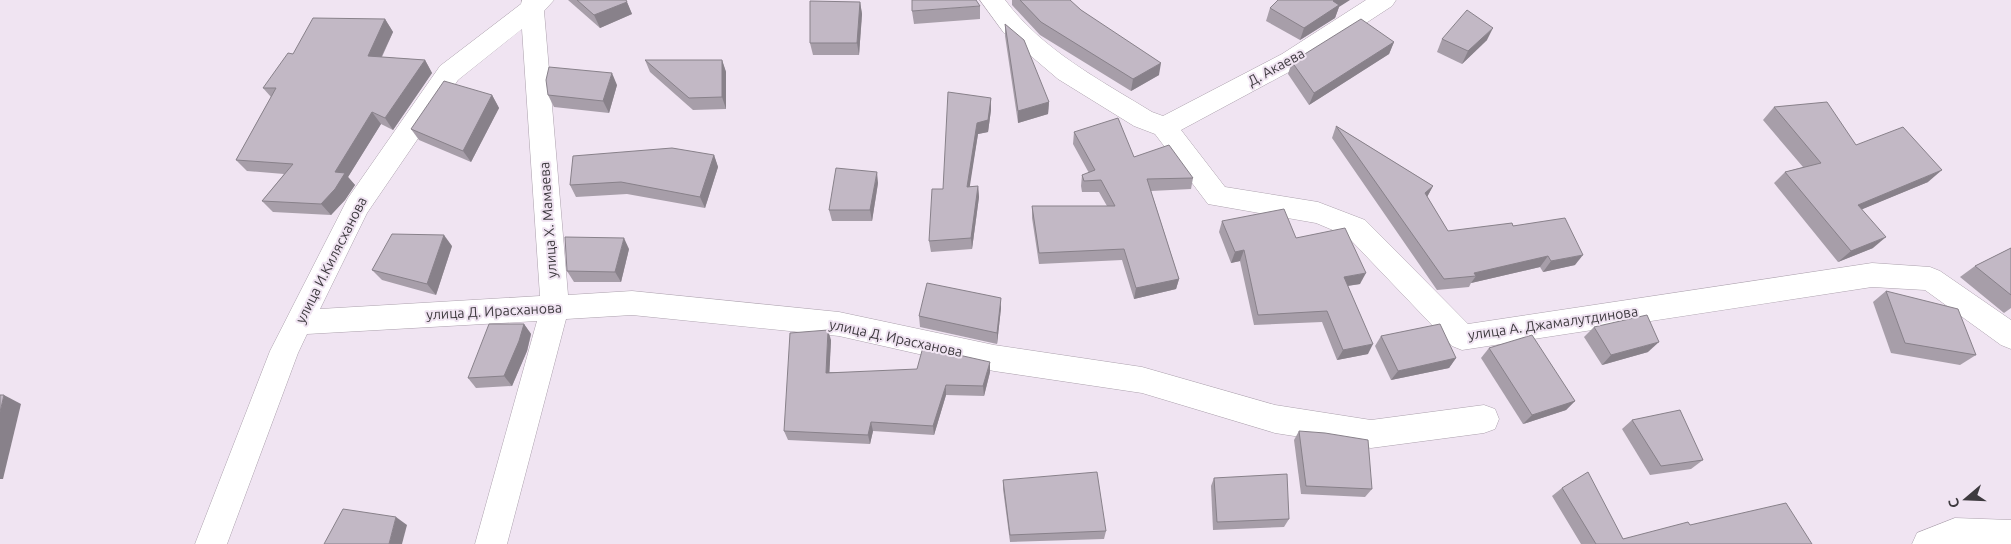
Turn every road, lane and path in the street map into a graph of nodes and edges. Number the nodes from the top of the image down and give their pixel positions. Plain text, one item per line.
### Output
1 (992, 0) edge
2 (1384, 0) edge
3 (536, 3) edge
4 (1164, 127) junction
5 (555, 308) junction
6 (299, 322) junction
7 (2011, 336) edge
8 (1484, 419) dead end
9 (2011, 536) edge
10 (211, 544) edge
11 (491, 544) edge
12 (1928, 544) edge

1 - 4 street
2 - 4 street, Д. Акаева
3 - 5 street, улица Х. Мамаева
3 - 6 street, улица И.Килясханова
4 - 7 street, улица А. Джамалутдинова
5 - 6 street, улица Д. Ирасханова
5 - 8 street, улица Д. Ирасханова
5 - 11 street, улица Х. Мамаева
6 - 10 street, улица И.Килясханова
9 - 12 street

